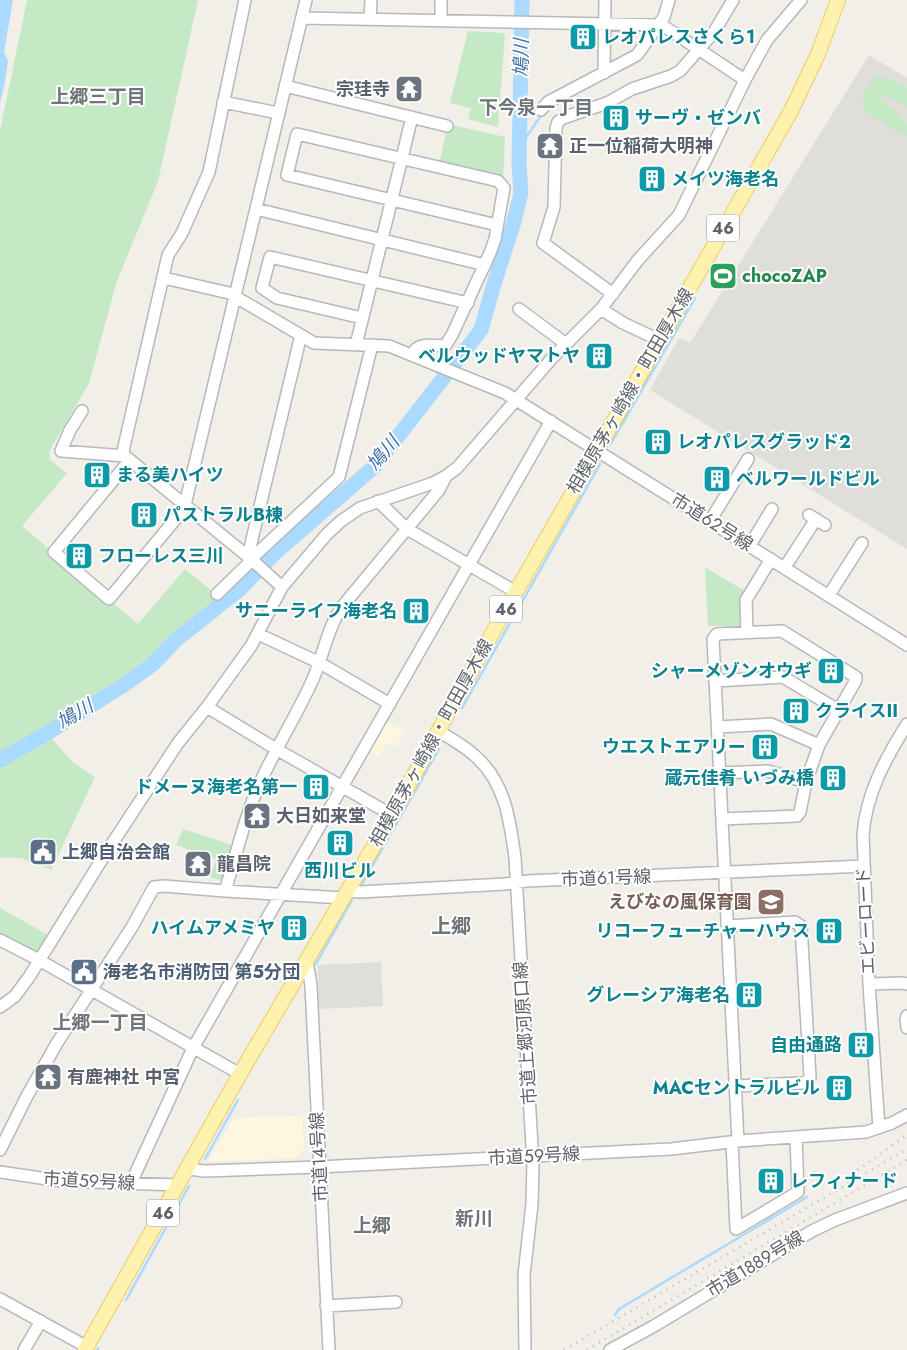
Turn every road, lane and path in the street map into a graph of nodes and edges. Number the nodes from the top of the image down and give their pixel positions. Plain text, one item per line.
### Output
1 (245, 0) edge
2 (306, 0) edge
3 (371, 0) edge
4 (441, 0) edge
5 (605, 0) edge
6 (669, 0) edge
7 (733, 0) edge
8 (801, 0) edge
9 (838, 0) edge
10 (302, 18) junction
11 (370, 19) junction
12 (441, 20) junction
13 (605, 23) junction
14 (662, 26) junction
15 (698, 50) junction
16 (604, 73) junction
17 (745, 80) junction
18 (285, 86) junction
19 (223, 102) junction
20 (541, 110) dead end
21 (278, 114) junction
22 (412, 117) junction
23 (447, 126) dead end
24 (402, 158) junction
25 (392, 200) junction
26 (256, 209) junction
27 (497, 225) junction
28 (382, 240) junction
29 (485, 265) junction
30 (164, 278) junction
31 (372, 281) junction
32 (613, 294) junction
33 (234, 297) junction
34 (468, 303) junction
35 (519, 309) dead end
36 (600, 309) junction
37 (362, 318) junction
38 (301, 335) junction
39 (659, 340) junction
40 (566, 344) junction
41 (356, 345) junction
42 (372, 345) junction
43 (412, 355) junction
44 (516, 400) junction
45 (82, 412) dead end
46 (550, 421) junction
47 (597, 450) junction
48 (127, 458) junction
49 (748, 459) dead end
50 (446, 476) junction
51 (378, 501) junction
52 (185, 505) junction
53 (772, 509) dead end
54 (817, 520) dead end
55 (710, 521) junction
56 (407, 529) junction
57 (862, 543) dead end
58 (750, 545) junction
59 (251, 559) junction
60 (771, 559) junction
61 (470, 565) junction
62 (786, 568) junction
63 (282, 587) junction
64 (516, 592) junction
65 (217, 594) dead end
66 (829, 595) junction
67 (747, 632) junction
68 (258, 634) junction
69 (907, 644) edge
70 (320, 663) junction
71 (715, 680) junction
72 (390, 704) junction
73 (207, 707) junction
74 (838, 710) junction
75 (907, 724) edge
76 (718, 727) junction
77 (438, 731) junction
78 (819, 745) junction
79 (276, 749) junction
80 (720, 773) junction
81 (806, 782) junction
82 (343, 786) junction
83 (392, 815) junction
84 (722, 819) junction
85 (864, 866) junction
86 (724, 873) junction
87 (516, 882) junction
88 (225, 891) junction
89 (282, 893) junction
90 (346, 894) junction
91 (727, 926) junction
92 (0, 940) edge
93 (39, 960) junction
94 (306, 964) junction
95 (893, 983) junction
96 (869, 984) junction
97 (907, 984) edge
98 (91, 990) junction
99 (907, 993) edge
100 (0, 1007) edge
101 (907, 1016) edge
102 (907, 1028) edge
103 (193, 1048) junction
104 (240, 1074) junction
105 (735, 1086) junction
106 (907, 1115) edge
107 (879, 1128) junction
108 (796, 1137) junction
109 (735, 1142) junction
110 (0, 1150) edge
111 (533, 1156) junction
112 (319, 1167) junction
113 (188, 1169) junction
114 (0, 1172) edge
115 (131, 1183) junction
116 (178, 1186) junction
117 (906, 1198) edge
118 (0, 1299) edge
119 (396, 1302) dead end
120 (326, 1306) junction
121 (42, 1321) junction
122 (86, 1348) edge
123 (525, 1349) edge
124 (24, 1350) edge
125 (328, 1350) edge
126 (610, 1350) edge

1 - 19 street
2 - 10 street
3 - 11 street
4 - 12 street
5 - 13 street
6 - 14 street
7 - 15 street
8 - 17 street
9 - 39 main road, 相模原茅ヶ崎線・町田厚木線 / 46
10 - 11 street
10 - 18 street
11 - 12 street
12 - 13 street
13 - 14 street
13 - 16 street
14 - 15 street
14 - 16 street
15 - 17 street
15 - 32 street
16 - 20 street
17 - 32 street
18 - 21 street
18 - 22 street
19 - 21 street
19 - 30 street
21 - 26 street
22 - 23 street
22 - 24 street
24 - 25 street
24 - 25 street
24 - 27 street
25 - 27 street
25 - 28 street
26 - 28 street
26 - 33 street
27 - 29 street
28 - 29 street
28 - 31 street
29 - 34 street
30 - 33 street, 市道62号線
30 - 48 street
31 - 34 street
31 - 37 street
31 - 37 street
32 - 36 street
33 - 38 street, 市道62号線
33 - 52 street
34 - 43 street
35 - 40 street
36 - 39 street
36 - 40 street
37 - 41 street
38 - 41 street, 市道62号線
38 - 59 street
39 - 47 main road, 相模原茅ヶ崎線・町田厚木線 / 46
40 - 44 street
41 - 42 street, 市道62号線
42 - 43 street, 市道62号線
42 - 59 street
43 - 44 street, 市道62号線
44 - 46 street, 市道62号線
44 - 50 street
45 - 48 street
46 - 47 street, 市道62号線
46 - 61 street
47 - 55 street, 市道62号線
47 - 64 main road, 相模原茅ヶ崎線・町田厚木線 / 46
48 - 52 street
48 - 52 street
49 - 55 street
50 - 51 street
50 - 56 street
51 - 56 street
51 - 63 street
52 - 59 street
53 - 58 street
54 - 62 street
55 - 58 street, 市道62号線
56 - 61 street
56 - 70 street
57 - 66 street
58 - 60 street, 市道62号線
59 - 63 street
59 - 65 street
60 - 62 street, 市道62号線
60 - 67 street
61 - 64 street
61 - 72 street
62 - 66 street, 市道62号線
63 - 68 street
64 - 77 main road, 相模原茅ヶ崎線・町田厚木線 / 46
66 - 69 street, 市道62号線
67 - 71 street
67 - 74 street
68 - 70 street
68 - 73 street
70 - 72 street
70 - 79 street
71 - 74 street
71 - 76 street
72 - 82 street
73 - 79 street
73 - 93 street
74 - 78 street
75 - 85 street, エビーロード
76 - 78 street
76 - 80 street
77 - 83 main road, 相模原茅ヶ崎線・町田厚木線 / 46
77 - 87 street, 市道上郷河原口線
78 - 81 street
79 - 82 street
79 - 88 street
80 - 81 street
80 - 84 street
81 - 84 street
82 - 83 street
82 - 89 street
83 - 90 main road, 相模原茅ヶ崎線・町田厚木線 / 46
84 - 86 street
85 - 86 street, 市道61号線
85 - 96 street, エビーロード
86 - 87 street, 市道61号線
86 - 91 street
87 - 90 street, 市道61号線
87 - 111 street, 市道上郷河原口線
88 - 89 street, 市道61号線
88 - 98 street, 市道61号線
89 - 90 street, 市道61号線
89 - 103 street
90 - 94 main road, 相模原茅ヶ崎線・町田厚木線 / 46
91 - 105 street
91 - 105 street
92 - 93 street
93 - 98 street
93 - 100 street
94 - 104 main road, 相模原茅ヶ崎線・町田厚木線 / 46
94 - 112 street, 市道14号線
95 - 96 street
95 - 97 street
95 - 99 street
96 - 107 street, エビーロード
98 - 103 street
98 - 110 street
101 - 102 street
103 - 104 street
103 - 115 street
104 - 113 main road, 相模原茅ヶ崎線・町田厚木線 / 46
105 - 109 street
106 - 107 street, 市道59号線
107 - 108 street, 市道59号線
108 - 109 street, 市道59号線
108 - 109 street
109 - 111 street, 市道59号線
111 - 112 street, 市道59号線
111 - 123 street, 市道上郷河原口線
112 - 113 street, 市道59号線
112 - 120 street, 市道14号線
113 - 116 main road, 相模原茅ヶ崎線・町田厚木線 / 46
114 - 115 street, 市道59号線
115 - 116 street, 市道59号線
116 - 122 main road, 相模原茅ヶ崎線・町田厚木線 / 46
117 - 126 street, 市道1889号線
118 - 121 street
119 - 120 street
120 - 125 street, 市道14号線
121 - 122 street
121 - 124 street

